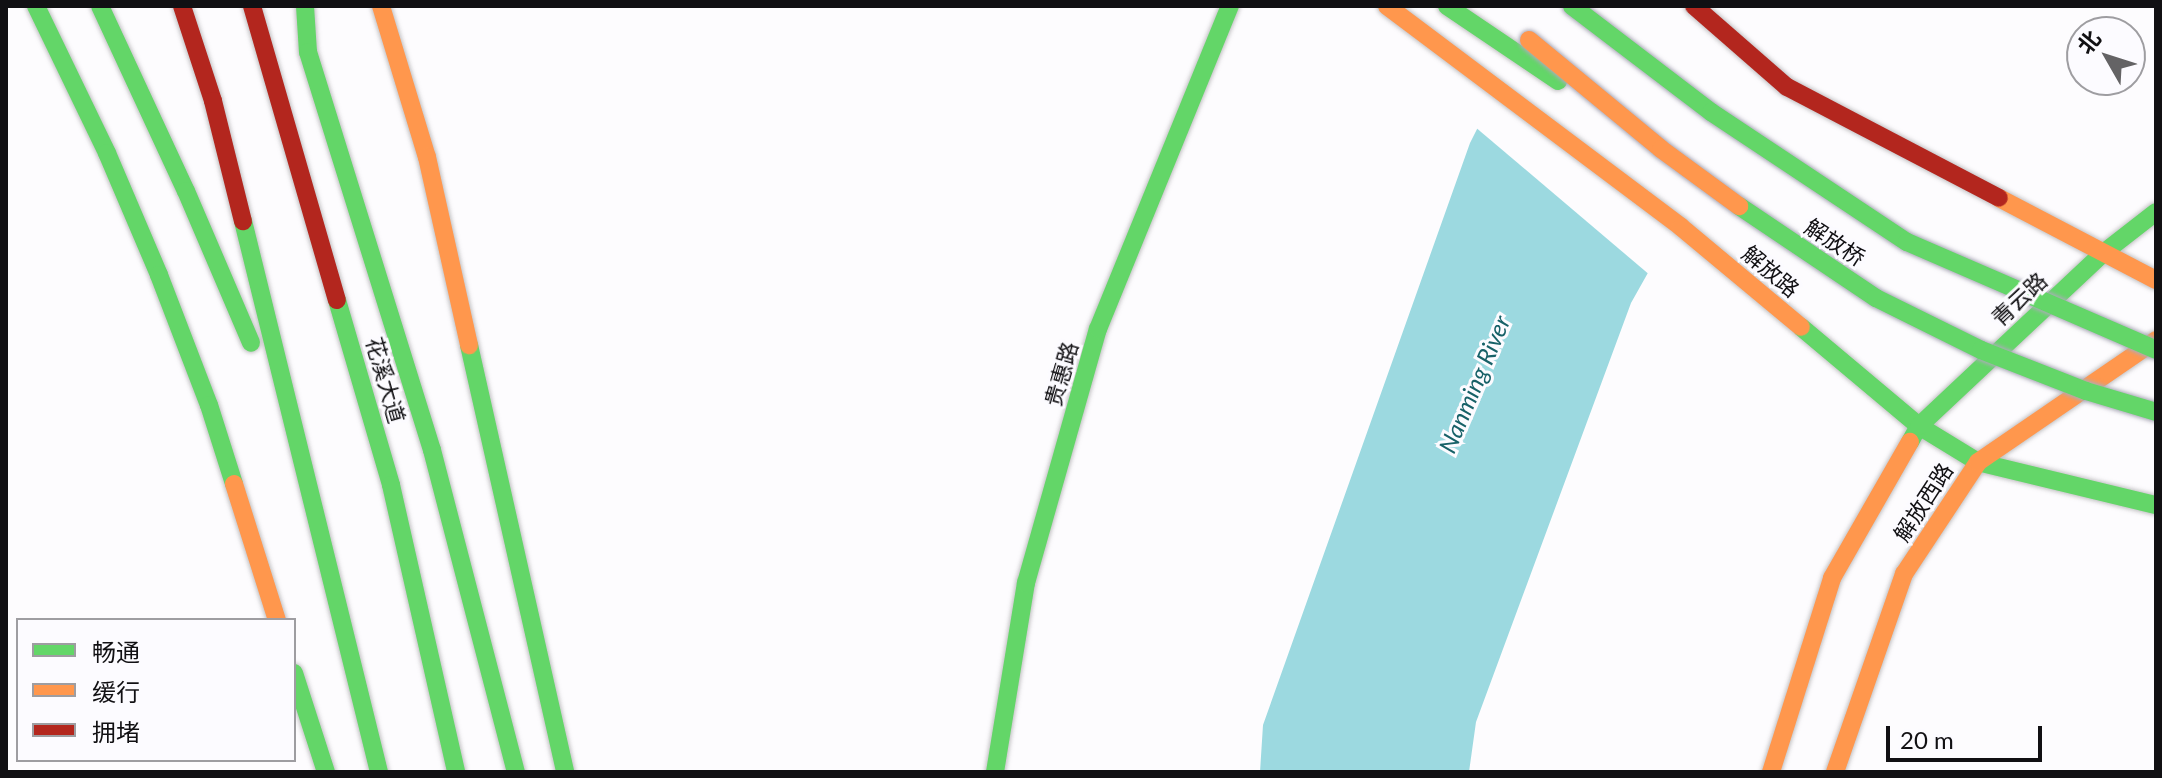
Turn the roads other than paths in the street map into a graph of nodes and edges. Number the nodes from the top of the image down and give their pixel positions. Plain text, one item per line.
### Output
1 (36, 6) edge
2 (100, 6) edge
3 (182, 6) edge
4 (252, 6) edge
5 (305, 6) edge
6 (381, 6) edge
7 (1230, 6) edge
8 (1387, 6) edge
9 (1447, 6) edge
10 (1572, 6) edge
11 (1694, 6) edge
12 (1524, 36) dead end
13 (1661, 149) junction
14 (2156, 212) edge
15 (2102, 254) junction
16 (2156, 280) edge
17 (2156, 340) edge
18 (2156, 350) edge
19 (2156, 412) edge
20 (1919, 426) junction
21 (300, 460) junction
22 (1978, 462) junction
23 (2156, 505) edge
24 (276, 618) edge
25 (296, 679) edge
26 (326, 772) edge
27 (379, 772) edge
28 (456, 772) edge
29 (516, 772) edge
30 (565, 772) edge
31 (995, 772) edge
32 (1771, 772) edge
33 (1835, 772) edge

1 - 24 main road
2 - 21 main road
3 - 21 main road
4 - 28 main road, 花溪大道
5 - 29 main road
6 - 30 main road
7 - 31 main road, 贵惠路
8 - 20 main road, 解放路
9 - 13 main road, bridge
10 - 18 main road, 解放桥, bridge
11 - 15 main road
12 - 13 main road, 解放桥, bridge
13 - 19 main road, 解放桥, bridge
14 - 15 main road, 青云路
15 - 16 main road
15 - 20 main road, 青云路
17 - 22 main road, 解放西路
20 - 22 main road, 解放路
20 - 32 main road, 解放西路
21 - 27 main road
22 - 23 main road, 解放路
22 - 33 main road, 解放西路
25 - 26 main road

